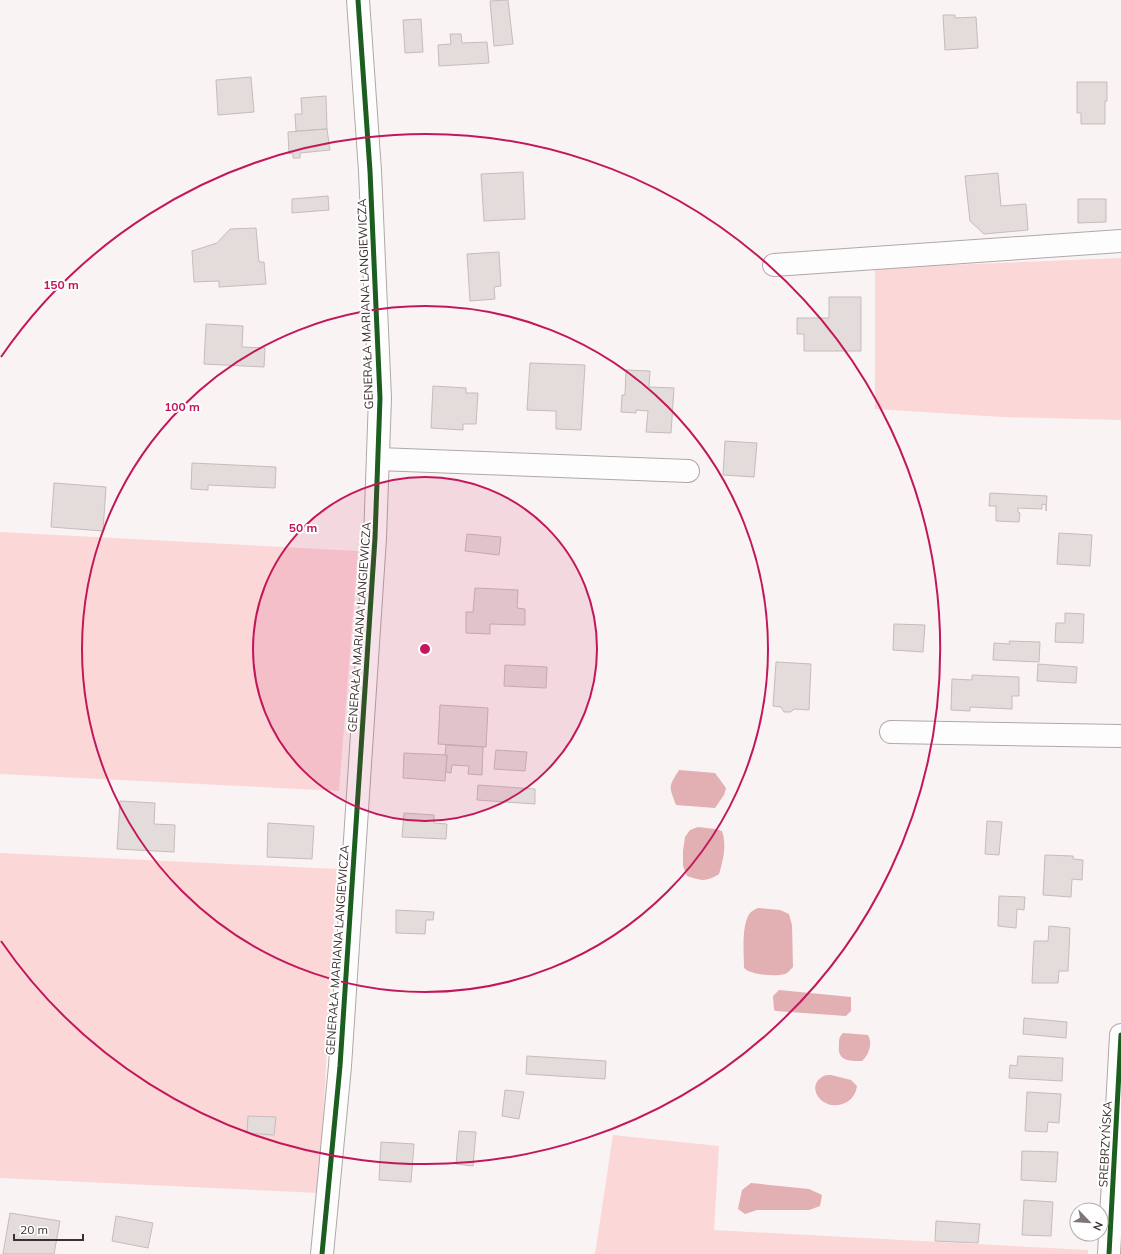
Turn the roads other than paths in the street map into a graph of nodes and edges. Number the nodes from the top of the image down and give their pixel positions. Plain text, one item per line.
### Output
1 (358, 0) edge
2 (1121, 241) edge
3 (774, 265) dead end
4 (378, 459) junction
5 (688, 471) dead end
6 (891, 732) dead end
7 (1121, 736) edge
8 (1121, 1035) edge
9 (322, 1254) edge
10 (1109, 1254) edge

1 - 4 street, GENERAŁA MARIANA LANGIEWICZA
2 - 3 street
4 - 5 street
4 - 9 street, GENERAŁA MARIANA LANGIEWICZA
6 - 7 street
8 - 10 street, SREBRZYŃSKA

